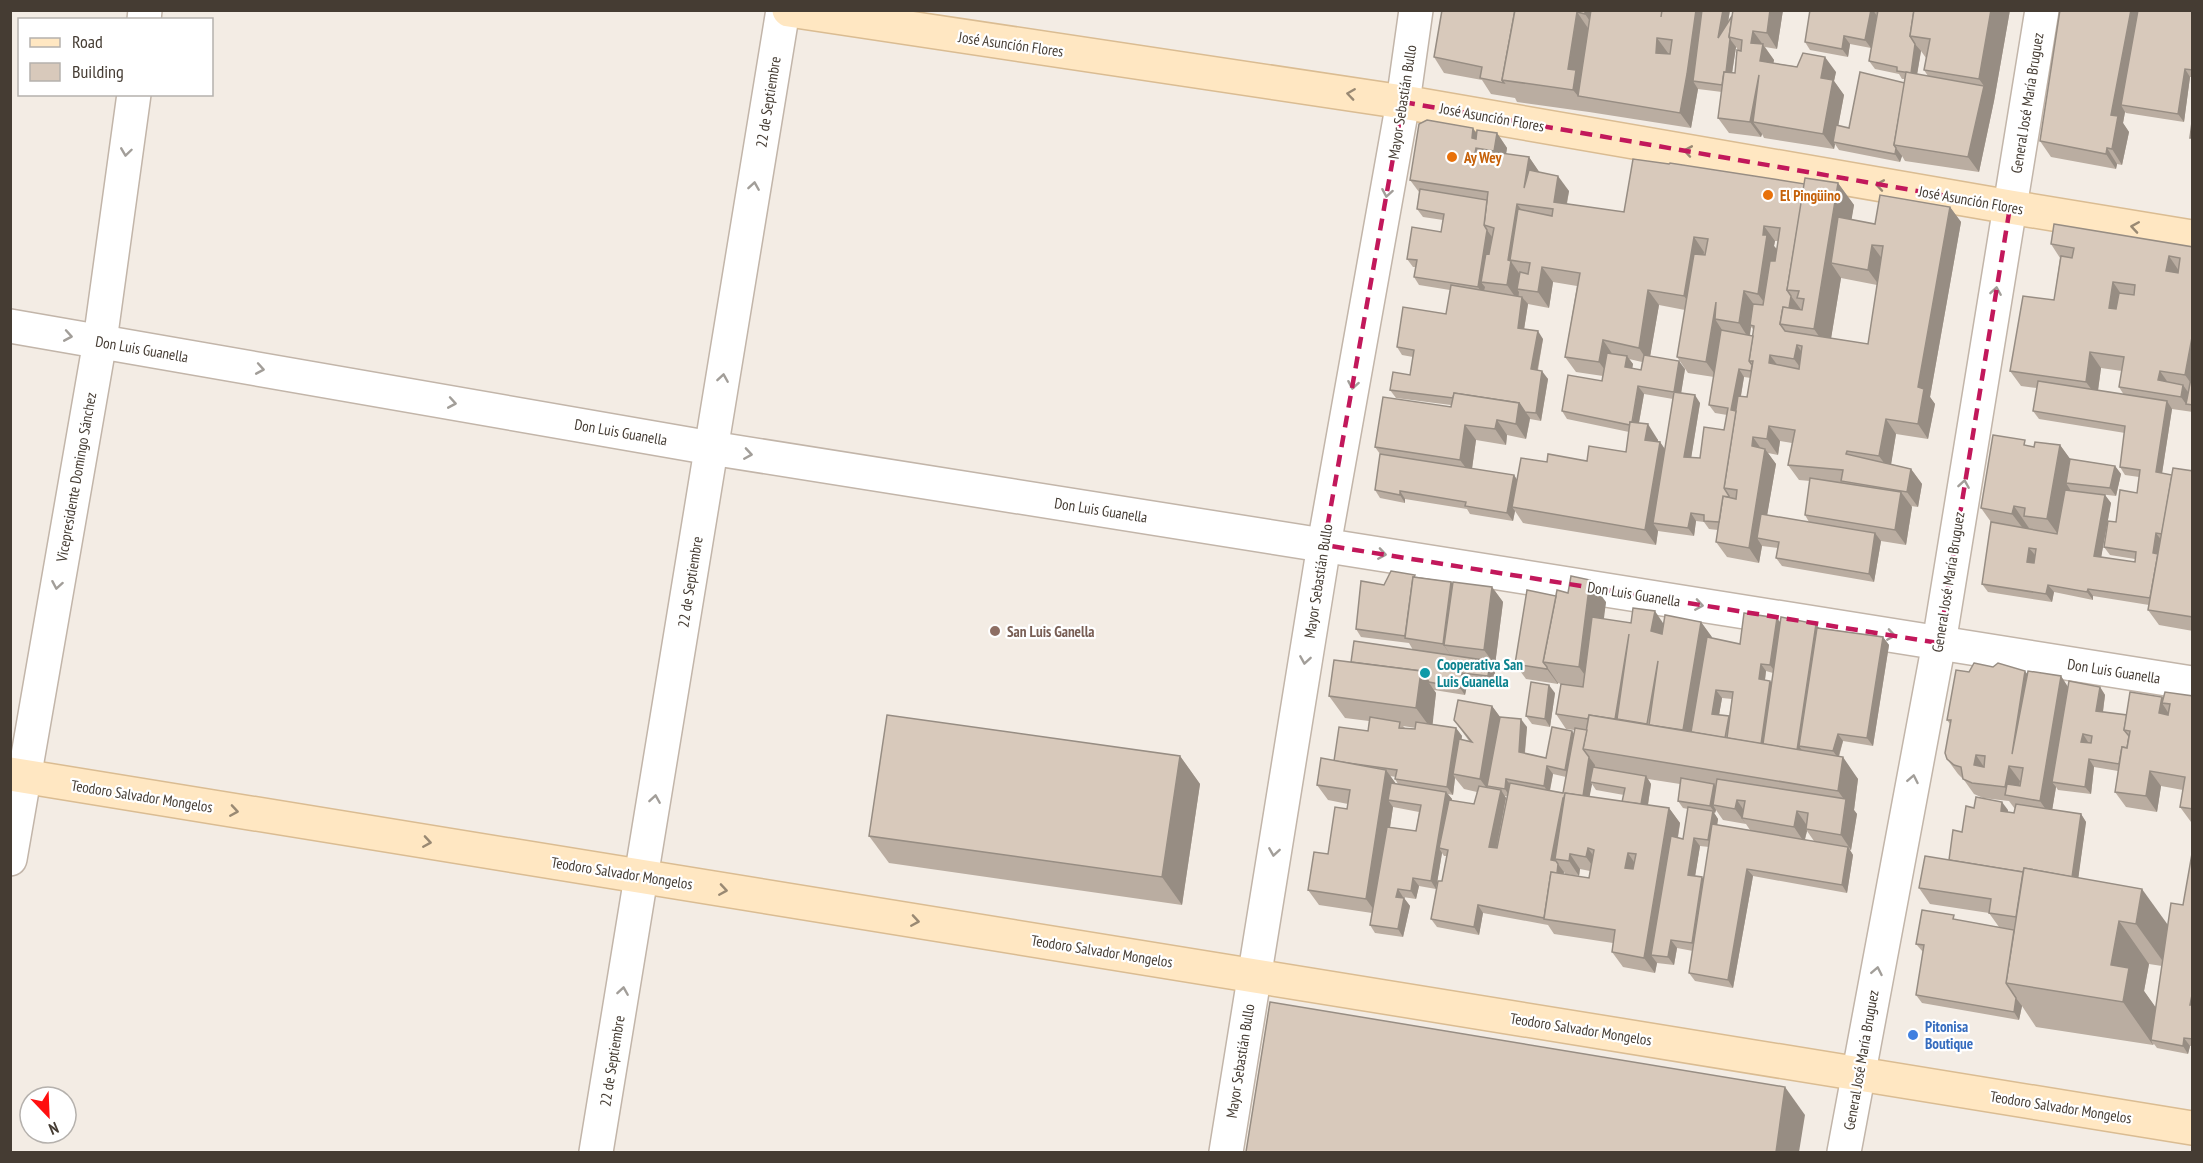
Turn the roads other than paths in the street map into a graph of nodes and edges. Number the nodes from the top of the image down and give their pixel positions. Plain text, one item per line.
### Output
1 (783, 10) edge
2 (789, 10) edge
3 (1416, 10) edge
4 (2042, 10) edge
5 (134, 96) edge
6 (1403, 102) junction
7 (2010, 207) junction
8 (2193, 237) edge
9 (10, 326) edge
10 (100, 341) junction
11 (711, 448) junction
12 (1324, 545) junction
13 (1938, 643) junction
14 (2193, 683) edge
15 (17, 776) edge
16 (10, 859) edge
17 (642, 877) junction
18 (1254, 976) junction
19 (1857, 1074) junction
20 (2193, 1128) edge
21 (597, 1152) edge
22 (1226, 1152) edge
23 (1844, 1152) edge

11 -> 1 street, 22 de Septiembre
6 -> 2 street, José Asunción Flores
3 - 6 street, Mayor Sebastián Bullo
4 - 7 street, General José María Bruguez
5 -> 10 street, Vicepresidente Domingo Sánchez
7 -> 6 street, José Asunción Flores
6 -> 12 street, Mayor Sebastián Bullo
8 -> 7 street, José Asunción Flores
13 -> 7 street, General José María Bruguez
9 -> 10 street, Don Luis Guanella
10 -> 11 street, Don Luis Guanella
10 -> 15 street, Vicepresidente Domingo Sánchez
11 -> 12 street, Don Luis Guanella
17 -> 11 street, 22 de Septiembre
12 -> 13 street, Don Luis Guanella
12 -> 18 street, Mayor Sebastián Bullo
13 - 14 street, Don Luis Guanella
19 -> 13 street, General José María Bruguez
15 - 16 street, Vicepresidente Domingo Sánchez
15 -> 17 street, Teodoro Salvador Mongelos
17 -> 18 street, Teodoro Salvador Mongelos
21 -> 17 street, 22 de Septiembre
18 - 19 street, Teodoro Salvador Mongelos
18 - 22 street, Mayor Sebastián Bullo
19 - 20 street, Teodoro Salvador Mongelos
19 - 23 street, General José María Bruguez

